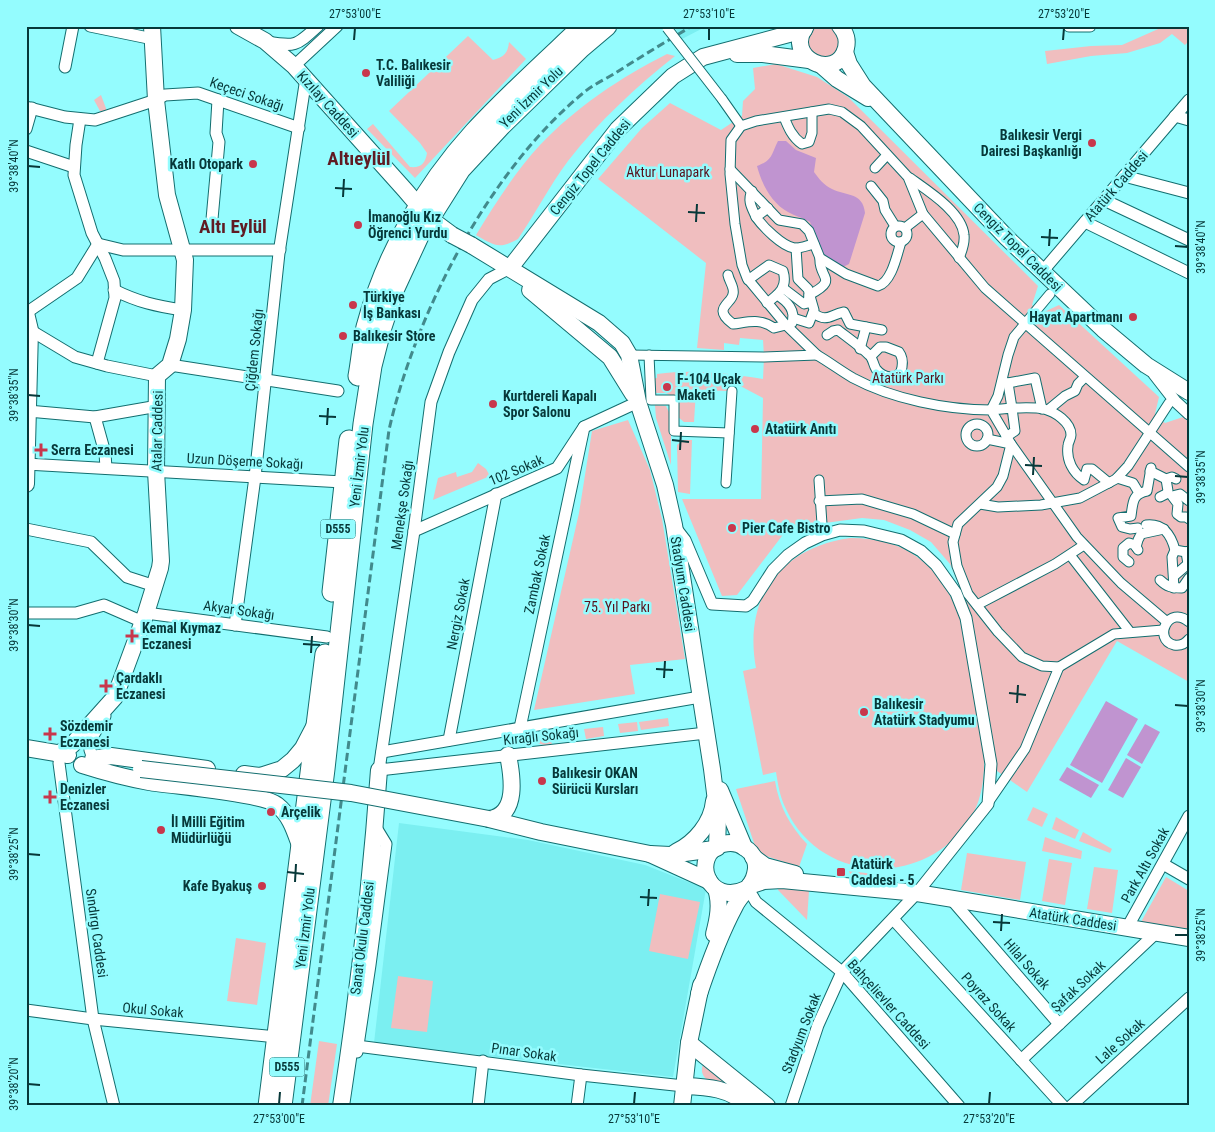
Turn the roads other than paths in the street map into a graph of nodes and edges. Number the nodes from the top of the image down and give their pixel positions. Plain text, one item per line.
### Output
1 (73, 26) edge
2 (90, 26) edge
3 (238, 26) edge
4 (318, 26) edge
5 (337, 26) edge
6 (583, 26) edge
7 (607, 26) edge
8 (666, 26) edge
9 (1069, 26) edge
10 (1090, 26) edge
11 (805, 28) edge
12 (153, 32) edge
13 (845, 35) edge
14 (265, 42) junction
15 (703, 56) junction
16 (815, 63) junction
17 (294, 66) junction
18 (65, 67) dead end
19 (306, 78) junction
20 (156, 100) junction
21 (218, 100) junction
22 (1189, 100) edge
23 (29, 107) edge
24 (882, 108) junction
25 (812, 112) junction
26 (1175, 116) junction
27 (784, 117) junction
28 (80, 119) junction
29 (1189, 120) edge
30 (741, 126) junction
31 (299, 128) junction
32 (26, 129) edge
33 (26, 151) edge
34 (887, 154) junction
35 (74, 167) junction
36 (875, 168) dead end
37 (730, 169) junction
38 (1124, 176) junction
39 (908, 177) junction
40 (871, 186) dead end
41 (752, 192) junction
42 (1189, 194) edge
43 (1104, 200) junction
44 (768, 208) junction
45 (424, 212) junction
46 (923, 214) junction
47 (756, 217) junction
48 (212, 219) dead end
49 (1085, 222) junction
50 (895, 226) junction
51 (905, 228) junction
52 (1189, 240) edge
53 (901, 242) junction
54 (98, 244) junction
55 (814, 244) junction
56 (796, 248) junction
57 (182, 249) junction
58 (280, 250) junction
59 (820, 258) junction
60 (959, 258) junction
61 (510, 268) junction
62 (1042, 272) junction
63 (1189, 273) edge
64 (728, 275) dead end
65 (784, 275) junction
66 (798, 279) junction
67 (748, 280) junction
68 (114, 290) junction
69 (780, 292) junction
70 (1050, 294) dead end
71 (809, 295) junction
72 (767, 303) junction
73 (183, 310) junction
74 (26, 313) edge
75 (813, 313) junction
76 (793, 318) junction
77 (1025, 323) junction
78 (788, 327) junction
79 (866, 327) junction
80 (30, 330) junction
81 (882, 330) dead end
82 (827, 335) dead end
83 (860, 348) junction
84 (629, 355) junction
85 (650, 355) junction
86 (817, 355) junction
87 (871, 356) dead end
88 (97, 363) junction
89 (1146, 365) junction
90 (164, 371) junction
91 (1086, 377) junction
92 (266, 380) junction
93 (1005, 382) junction
94 (338, 391) dead end
95 (732, 391) dead end
96 (1189, 392) edge
97 (638, 402) junction
98 (1169, 403) dead end
99 (158, 406) junction
100 (1012, 408) junction
101 (1045, 409) junction
102 (977, 410) junction
103 (991, 410) junction
104 (1189, 414) edge
105 (95, 417) junction
106 (27, 418) edge
107 (976, 424) junction
108 (584, 428) junction
109 (729, 433) junction
110 (1150, 433) junction
111 (987, 439) junction
112 (1009, 441) junction
113 (27, 464) edge
114 (1189, 467) edge
115 (106, 468) junction
116 (156, 471) junction
117 (255, 476) junction
118 (1117, 478) junction
119 (1166, 479) junction
120 (1176, 479) dead end
121 (819, 480) dead end
122 (343, 482) junction
123 (726, 483) dead end
124 (1109, 483) junction
125 (26, 484) edge
126 (1138, 493) junction
127 (496, 494) junction
128 (1160, 497) dead end
129 (819, 501) junction
130 (1189, 502) edge
131 (1053, 503) junction
132 (980, 504) junction
133 (1178, 509) junction
134 (1189, 519) edge
135 (822, 524) dead end
136 (1161, 524) junction
137 (674, 525) junction
138 (26, 529) edge
139 (414, 531) junction
140 (955, 534) junction
141 (1084, 545) junction
142 (1175, 550) junction
143 (1188, 552) edge
144 (1070, 554) junction
145 (1129, 562) dead end
146 (1174, 576) junction
147 (1189, 578) edge
148 (1160, 580) dead end
149 (154, 586) junction
150 (1174, 588) junction
151 (977, 605) junction
152 (26, 613) edge
153 (145, 617) junction
154 (1187, 618) edge
155 (235, 625) junction
156 (1165, 626) junction
157 (1130, 632) junction
158 (327, 637) junction
159 (1189, 639) edge
160 (1059, 667) junction
161 (700, 697) junction
162 (110, 704) junction
163 (317, 723) junction
164 (520, 728) junction
165 (706, 733) junction
166 (449, 740) junction
167 (26, 748) edge
168 (382, 752) junction
169 (508, 755) junction
170 (26, 759) edge
171 (59, 759) junction
172 (88, 762) junction
173 (712, 769) junction
174 (379, 770) junction
175 (260, 776) junction
176 (714, 794) junction
177 (256, 797) junction
178 (988, 804) junction
179 (1189, 816) edge
180 (489, 819) junction
181 (301, 848) junction
182 (715, 848) junction
183 (749, 852) junction
184 (650, 854) junction
185 (670, 855) junction
186 (1163, 864) junction
187 (1189, 879) edge
188 (838, 884) junction
189 (712, 885) junction
190 (747, 888) junction
191 (917, 894) junction
192 (952, 900) junction
193 (893, 919) junction
194 (1127, 928) junction
195 (1156, 933) junction
196 (1189, 938) edge
197 (842, 972) junction
198 (699, 994) junction
199 (1189, 998) edge
200 (26, 1010) edge
201 (93, 1019) junction
202 (1059, 1024) junction
203 (284, 1038) junction
204 (689, 1043) junction
205 (354, 1045) junction
206 (1021, 1060) junction
207 (483, 1061) junction
208 (581, 1075) junction
209 (684, 1086) junction
210 (341, 1102) edge
211 (794, 1105) edge
212 (114, 1106) edge
213 (268, 1106) edge
214 (282, 1106) edge
215 (478, 1106) edge
216 (577, 1106) edge
217 (682, 1106) edge
218 (748, 1106) edge
219 (767, 1106) edge
220 (959, 1106) edge
221 (1063, 1106) edge
222 (1071, 1106) edge

1 - 18 street
2 - 12 street
3 - 14 main road, Kızılay Caddesi
4 - 14 street
5 - 17 street
6 - 45 highway, Yeni İzmir Yolu / D555
7 - 45 highway, Yeni İzmir Yolu / D555
8 - 30 street, bridge
9 - 10 street
11 - 15 main road, Cengiz Topel Caddesi
11 - 16 main road, Cengiz Topel Caddesi
12 - 20 main road, Atalar Caddesi
13 - 16 main road, Cengiz Topel Caddesi
13 - 24 main road, Cengiz Topel Caddesi
14 - 17 main road, Kızılay Caddesi
15 - 16 main road, Cengiz Topel Caddesi
15 - 61 main road, Cengiz Topel Caddesi
16 - 24 main road, Cengiz Topel Caddesi
17 - 19 main road, Kızılay Caddesi
19 - 31 street, Çiğdem Sokağı
19 - 45 main road, Kızılay Caddesi
20 - 21 street, Keçeci Sokağı
20 - 28 street, Keçeci Sokağı
20 - 57 main road, Atalar Caddesi
21 - 31 street, Keçeci Sokağı
21 - 48 street
22 - 26 street, Atatürk Caddesi
23 - 28 street, Keçeci Sokağı
23 - 32 street
24 - 62 main road, Cengiz Topel Caddesi
25 - 27 street
25 - 27 street
25 - 34 street
26 - 29 street
26 - 38 street, Atatürk Caddesi
27 - 30 street
28 - 35 street
30 - 37 street
31 - 58 street, Çiğdem Sokağı
33 - 35 street
34 - 36 street
34 - 39 street
35 - 54 street
37 - 41 street
37 - 67 street
38 - 42 street
38 - 43 street, Atatürk Caddesi
39 - 46 street
39 - 60 street
40 - 50 street
41 - 44 street
41 - 47 street
43 - 49 street, Atatürk Caddesi
43 - 52 street
44 - 47 street
44 - 55 street
45 - 61 main road, Kızılay Caddesi, bridge
45 - 122 highway, Yeni İzmir Yolu / D555
45 - 203 highway, Yeni İzmir Yolu / D555
46 - 51 street
46 - 60 street
47 - 56 street
49 - 62 street, Atatürk Caddesi
49 - 63 street
50 - 51 street
50 - 53 street
51 - 53 street
53 - 59 street
54 - 57 street
54 - 68 street
54 - 74 street
55 - 56 street
55 - 59 street
56 - 66 street
57 - 58 street
57 - 73 main road, Atalar Caddesi
58 - 92 street, Çiğdem Sokağı
59 - 71 street
60 - 77 street
61 - 84 main road, Kızılay Caddesi
61 - 97 main road
61 - 139 street, Menekşe Sokağı
62 - 89 main road, Cengiz Topel Caddesi
64 - 78 street
65 - 66 street
65 - 67 street
65 - 69 street
66 - 71 street
67 - 72 street
68 - 73 street
68 - 88 street
69 - 71 street
69 - 72 street
69 - 76 street
70 - 77 street
71 - 75 street
72 - 78 street
73 - 90 main road, Atalar Caddesi
74 - 80 main road
75 - 76 street
75 - 79 street
76 - 78 street
77 - 91 street
77 - 93 street
78 - 86 street
79 - 81 street
79 - 83 street
80 - 88 street
80 - 106 main road
82 - 83 street
83 - 87 street
84 - 85 street
84 - 97 main road
85 - 86 street
85 - 109 street
86 - 102 street
88 - 90 street
89 - 96 main road, Cengiz Topel Caddesi
89 - 104 street
90 - 92 street
90 - 99 main road, Atalar Caddesi
91 - 101 street
91 - 110 street
92 - 94 street
92 - 117 street, Çiğdem Sokağı
93 - 100 street
93 - 101 street
93 - 103 street
95 - 109 street
97 - 108 street
97 - 137 main road, Stadyum Caddesi
98 - 110 street
99 - 105 street
99 - 116 main road, Atalar Caddesi
100 - 101 street
100 - 103 street
100 - 112 street
101 - 124 street
102 - 103 street
102 - 107 street
103 - 112 street
105 - 106 street
105 - 115 street
106 - 113 main road
107 - 111 street
107 - 111 street
108 - 127 street, 102 Sokak
108 - 164 street, Zambak Sokak
109 - 123 street
110 - 114 street
110 - 118 street
111 - 112 street
112 - 131 street
112 - 132 street
113 - 115 street, Uzun Döşeme Sokağı
113 - 125 main road
115 - 116 street, Uzun Döşeme Sokağı
116 - 117 street, Uzun Döşeme Sokağı
116 - 149 main road, Atalar Caddesi
117 - 122 street, Uzun Döşeme Sokağı
117 - 155 street, Çiğdem Sokağı
118 - 124 street
118 - 126 street
119 - 120 street
119 - 126 street
119 - 128 street
121 - 129 street
122 - 158 highway, Yeni İzmir Yolu / D555
124 - 131 street
126 - 136 street
127 - 139 street, 102 Sokak
127 - 166 street, Nergiz Sokak
129 - 135 street
129 - 140 street
130 - 133 street
130 - 133 street
131 - 132 street
131 - 141 street
132 - 140 street
133 - 134 street
136 - 142 street
136 - 145 street
137 - 161 main road, Stadyum Caddesi
137 - 178 street
138 - 149 street
139 - 168 street, Menekşe Sokağı
140 - 151 street
141 - 144 street
141 - 156 street
142 - 143 street
142 - 146 street
143 - 146 street
144 - 151 street
144 - 157 street
146 - 150 street
147 - 150 street
148 - 150 street
149 - 153 main road, Atalar Caddesi
151 - 160 street
152 - 153 street, Akyar Sokağı
153 - 155 street, Akyar Sokağı
153 - 162 main road, Atalar Caddesi
154 - 156 street
155 - 158 street, Akyar Sokağı
156 - 157 street
156 - 159 street
157 - 160 street
158 - 163 highway, Yeni İzmir Yolu / D555
160 - 178 street
161 - 164 street, Kırağlı Sokağı
161 - 165 main road, Stadyum Caddesi
162 - 171 main road, Atalar Caddesi
162 - 172 street
163 - 175 main road
163 - 181 highway, Yeni İzmir Yolu / D555
164 - 166 street, Kırağlı Sokağı
165 - 169 street, Kırağlı Sokağı
165 - 173 main road, Stadyum Caddesi
166 - 168 street, Kırağlı Sokağı
167 - 171 main road
168 - 174 street, Menekşe Sokağı
169 - 174 street, Kırağlı Sokağı
169 - 180 main road
170 - 171 main road
171 - 172 main road
171 - 201 street, Sındırgı Caddesi
172 - 175 main road
172 - 177 main road
172 - 180 main road, bridge
173 - 176 main road
173 - 183 main road
174 - 205 main road, Sanat Okulu Caddesi
175 - 177 main road
176 - 182 main road
176 - 185 main road
177 - 181 main road
178 - 191 street, Stadyum Sokak
179 - 186 street, Park Altı Sokak
180 - 184 main road
181 - 203 highway, Yeni İzmir Yolu / D555
182 - 183 main road
182 - 185 main road
182 - 189 main road
183 - 188 main road
183 - 190 main road
184 - 185 main road
184 - 189 main road
186 - 187 street
186 - 194 street, Park Altı Sokak
188 - 190 main road
188 - 191 main road, Atatürk Caddesi
189 - 190 main road
189 - 198 main road
190 - 197 street, Bahçelievler Caddesi
190 - 198 main road
191 - 192 main road, Atatürk Caddesi
191 - 193 street, Stadyum Sokak
192 - 194 main road, Atatürk Caddesi
192 - 202 street, Hilal Sokak
193 - 197 street, Stadyum Sokak
193 - 206 street, Poyraz Sokak
194 - 195 main road, Atatürk Caddesi
195 - 196 main road, Atatürk Caddesi
195 - 202 street, Şafak Sokak
197 - 211 street, Stadyum Sokak
197 - 220 street, Bahçelievler Caddesi
198 - 204 main road
199 - 222 street, Lale Sokak
200 - 201 street, Okul Sokak
201 - 203 street, Okul Sokak
201 - 212 street, Sındırgı Caddesi
202 - 206 street, Şafak Sokak
203 - 213 highway, Yeni İzmir Yolu / D555
203 - 214 highway, Yeni İzmir Yolu / D555
204 - 209 main road
204 - 219 main road
205 - 207 street, Pınar Sokak
205 - 210 main road, Sanat Okulu Caddesi
206 - 221 street, Poyraz Sokak
207 - 208 street, Pınar Sokak
207 - 215 street
208 - 209 street, Pınar Sokak
208 - 216 street
209 - 217 main road
209 - 218 main road

